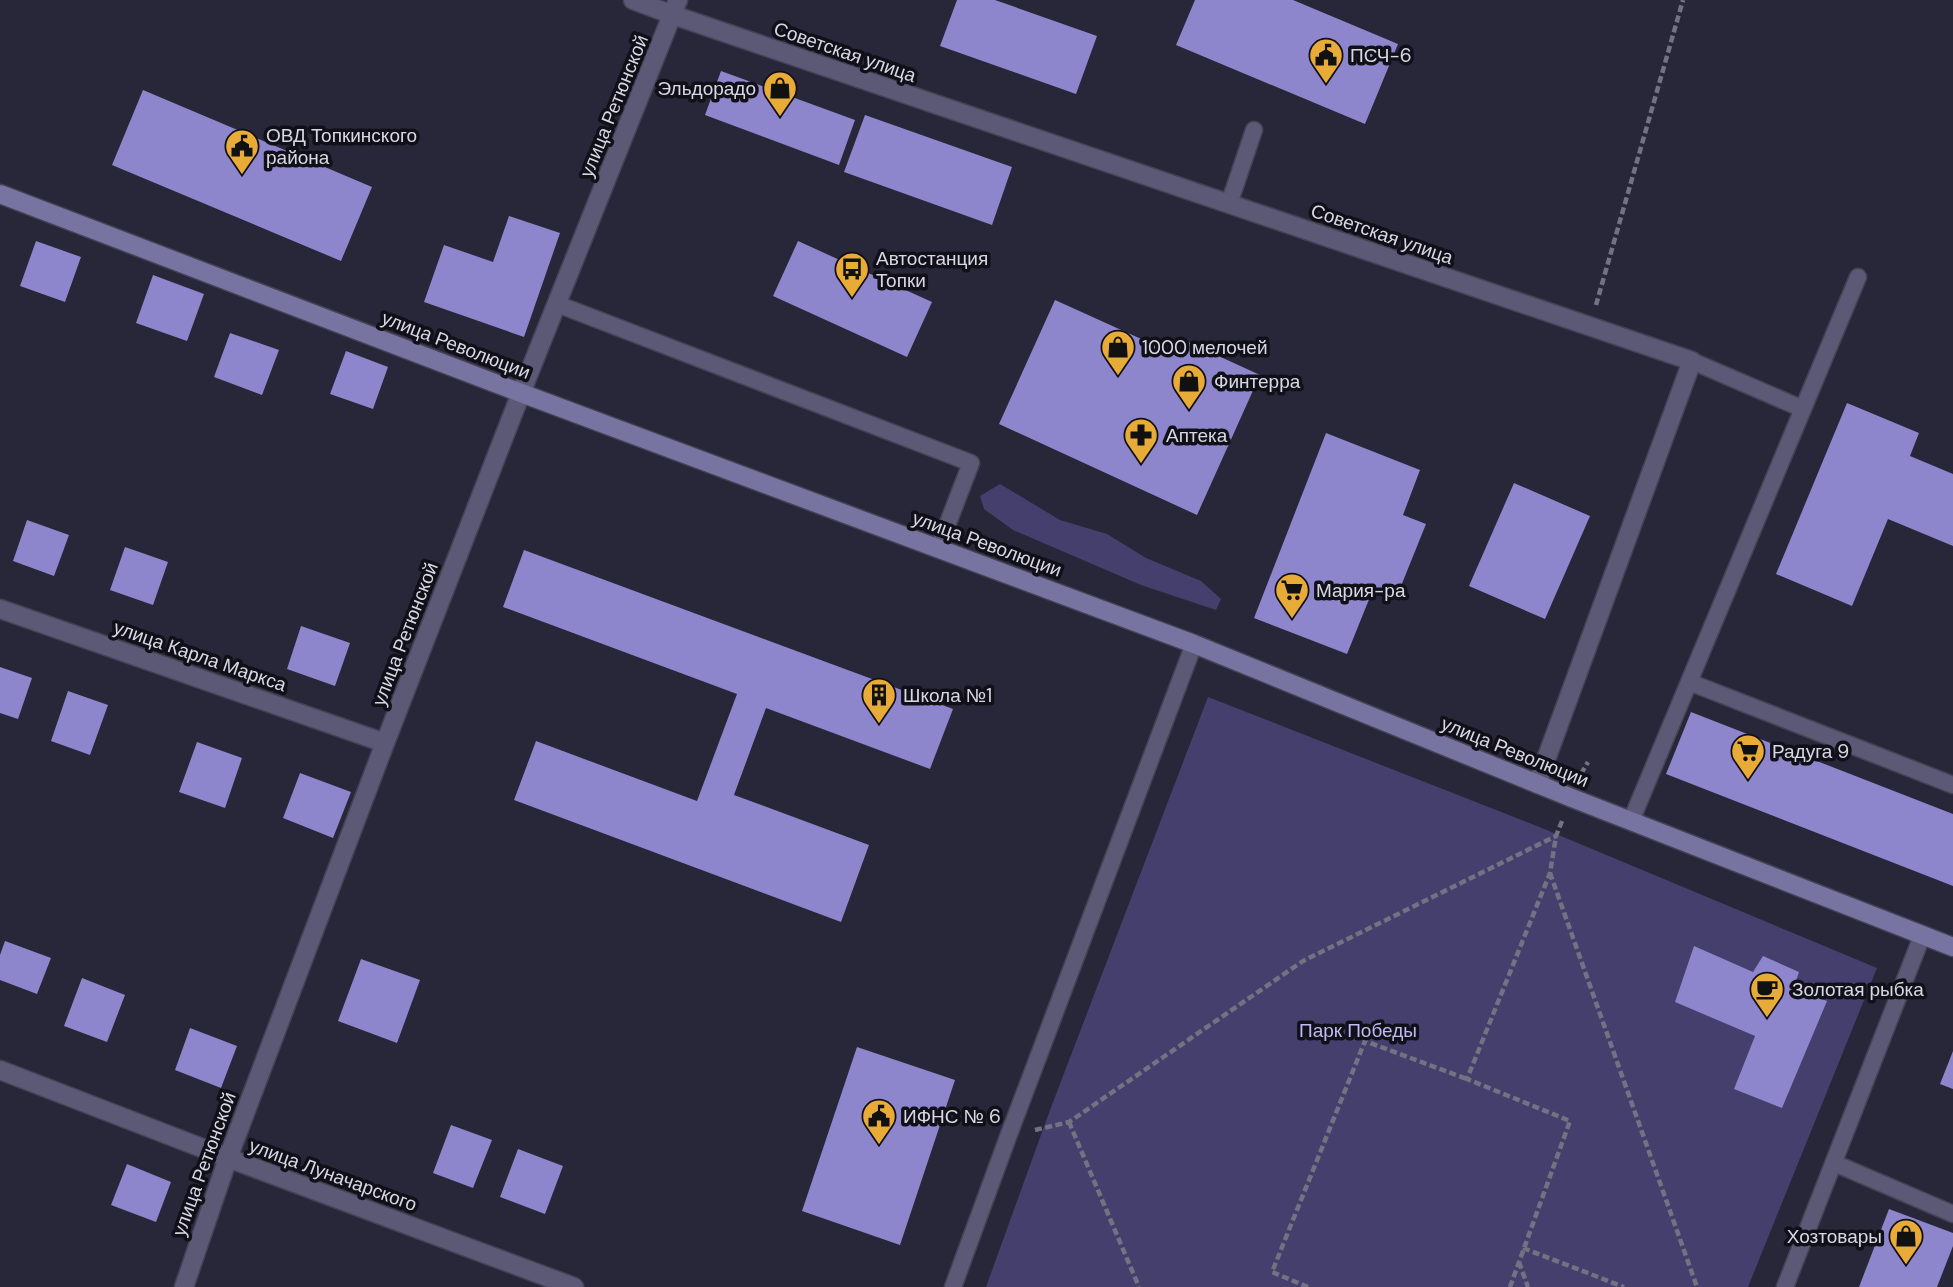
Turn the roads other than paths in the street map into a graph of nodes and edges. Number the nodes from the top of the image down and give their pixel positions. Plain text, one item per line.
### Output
1 (633, 0) edge
2 (676, 8) edge
3 (1254, 130) dead end
4 (0, 194) edge
5 (1229, 204) junction
6 (1858, 276) dead end
7 (556, 304) junction
8 (1692, 361) junction
9 (521, 393) junction
10 (1802, 409) junction
11 (938, 549) junction
12 (0, 609) edge
13 (1194, 644) junction
14 (1689, 682) junction
15 (385, 743) junction
16 (1537, 784) junction
17 (1953, 785) edge
18 (1631, 821) junction
19 (1922, 936) junction
20 (1953, 947) edge
21 (0, 1070) edge
22 (228, 1158) junction
23 (1834, 1163) junction
24 (1953, 1214) edge
25 (184, 1287) edge
26 (574, 1287) edge
27 (953, 1287) edge
28 (1786, 1287) edge

1 - 2 street, Советская улица
2 - 5 street, Советская улица
2 - 7 street, улица Ретюнской
3 - 5 lane
4 - 9 street, улица Революции
5 - 8 street, Советская улица
6 - 10 lane
7 - 9 street, улица Ретюнской
7 - 11 lane
8 - 10 lane
8 - 16 street
9 - 11 street, улица Революции
9 - 15 street, улица Ретюнской
10 - 14 lane
11 - 13 street, улица Революции
12 - 15 street, улица Карла Маркса
13 - 16 street, улица Революции
13 - 27 lane
14 - 17 lane
14 - 18 lane
15 - 22 street, улица Ретюнской
16 - 18 street, улица Революции
18 - 19 street, улица Революции
19 - 20 street, улица Революции
19 - 23 lane
21 - 22 street, улица Луначарского
22 - 25 street, улица Ретюнской
22 - 26 street, улица Луначарского
23 - 24 lane
23 - 28 lane

